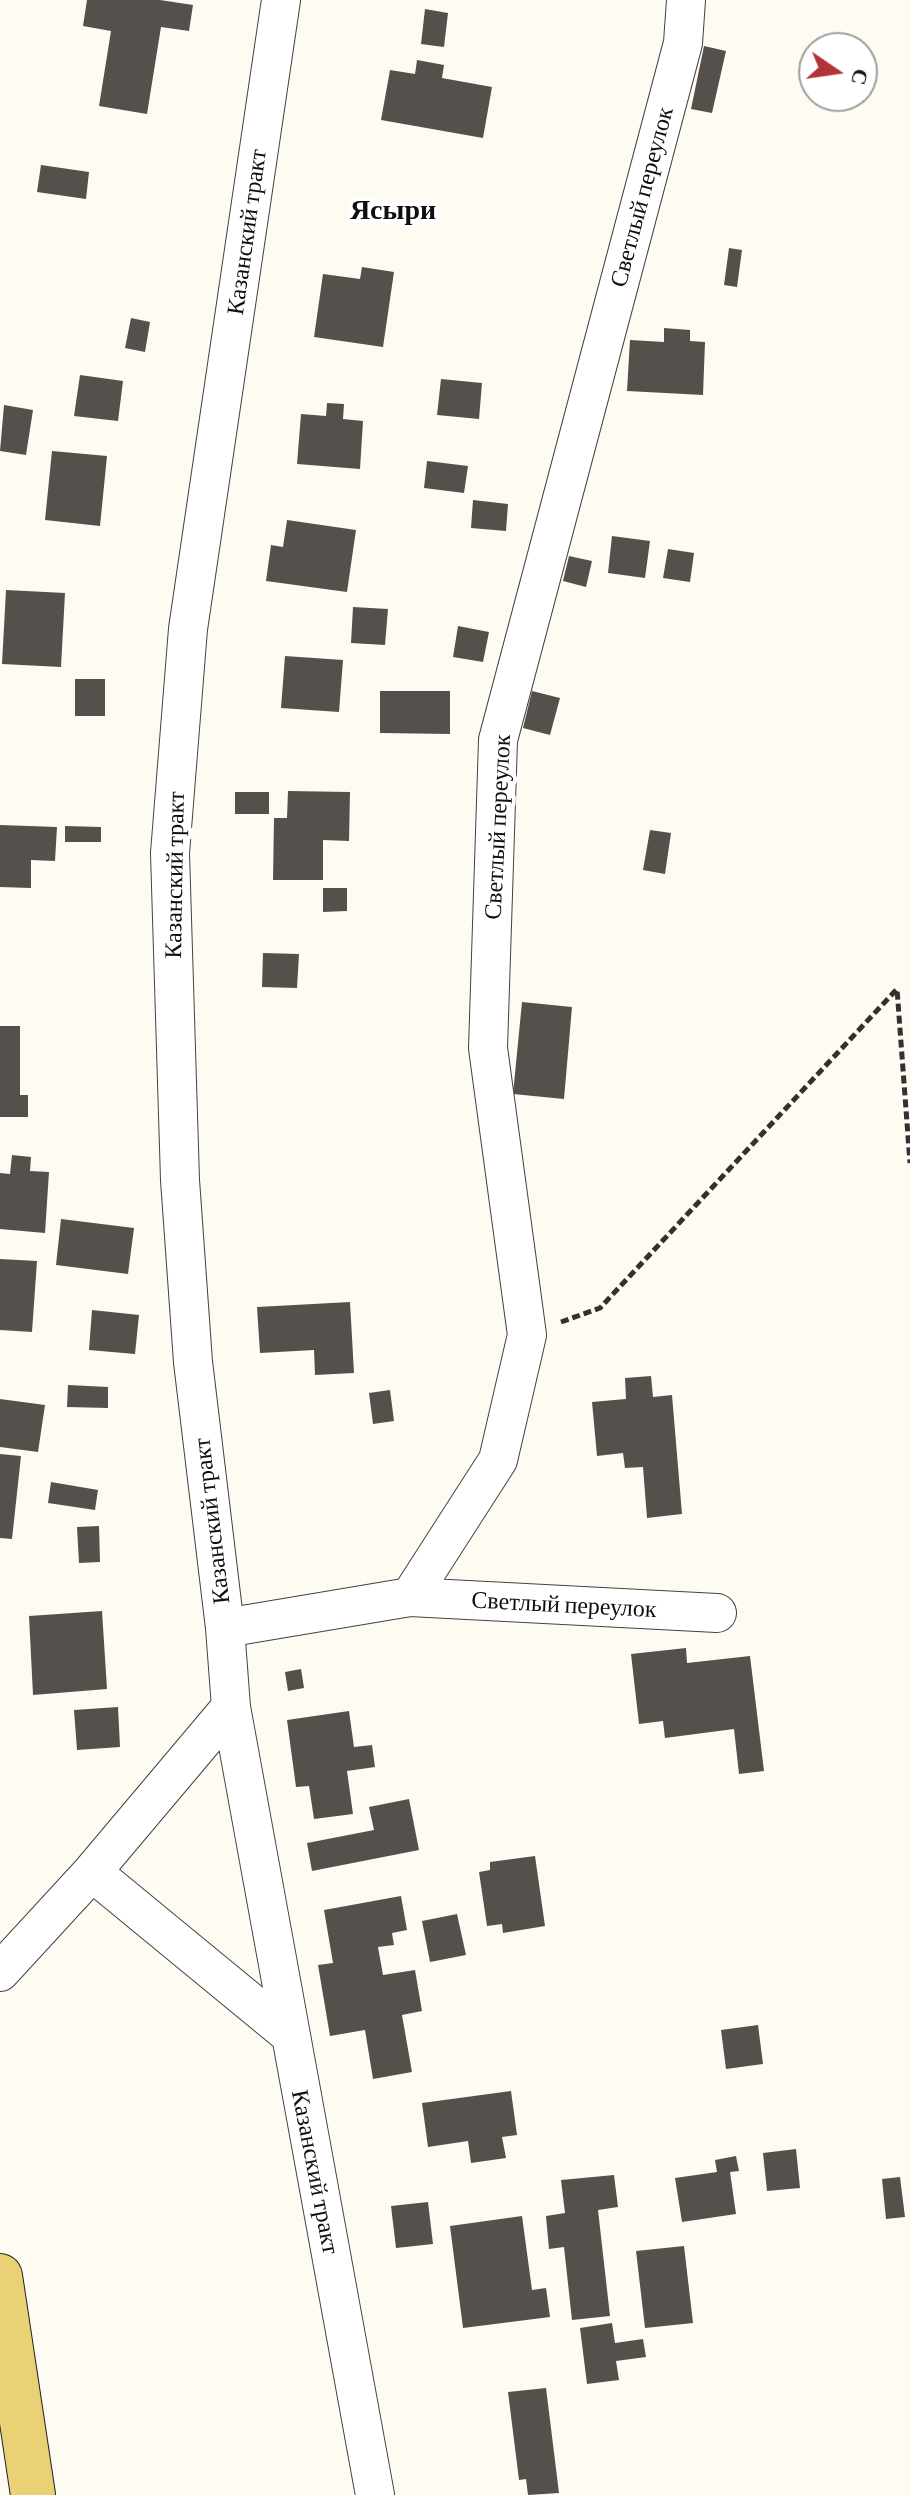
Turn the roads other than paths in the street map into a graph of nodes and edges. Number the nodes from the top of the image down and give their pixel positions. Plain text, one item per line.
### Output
1 (281, 0) edge
2 (686, 0) edge
3 (410, 1597) junction
4 (717, 1613) dead end
5 (225, 1628) junction
6 (231, 1707) junction
7 (92, 1872) junction
8 (0, 1972) edge
9 (289, 2034) junction
10 (0, 2276) edge
11 (33, 2495) edge
12 (375, 2495) edge

1 - 5 street, Казанский тракт
2 - 3 street, Светлый переулок
3 - 4 street, Светлый переулок
3 - 5 street, Светлый переулок
5 - 6 street, Казанский тракт
6 - 7 street
6 - 9 street, Казанский тракт
7 - 8 street
7 - 9 street
9 - 12 street, Казанский тракт
10 - 11 main road

